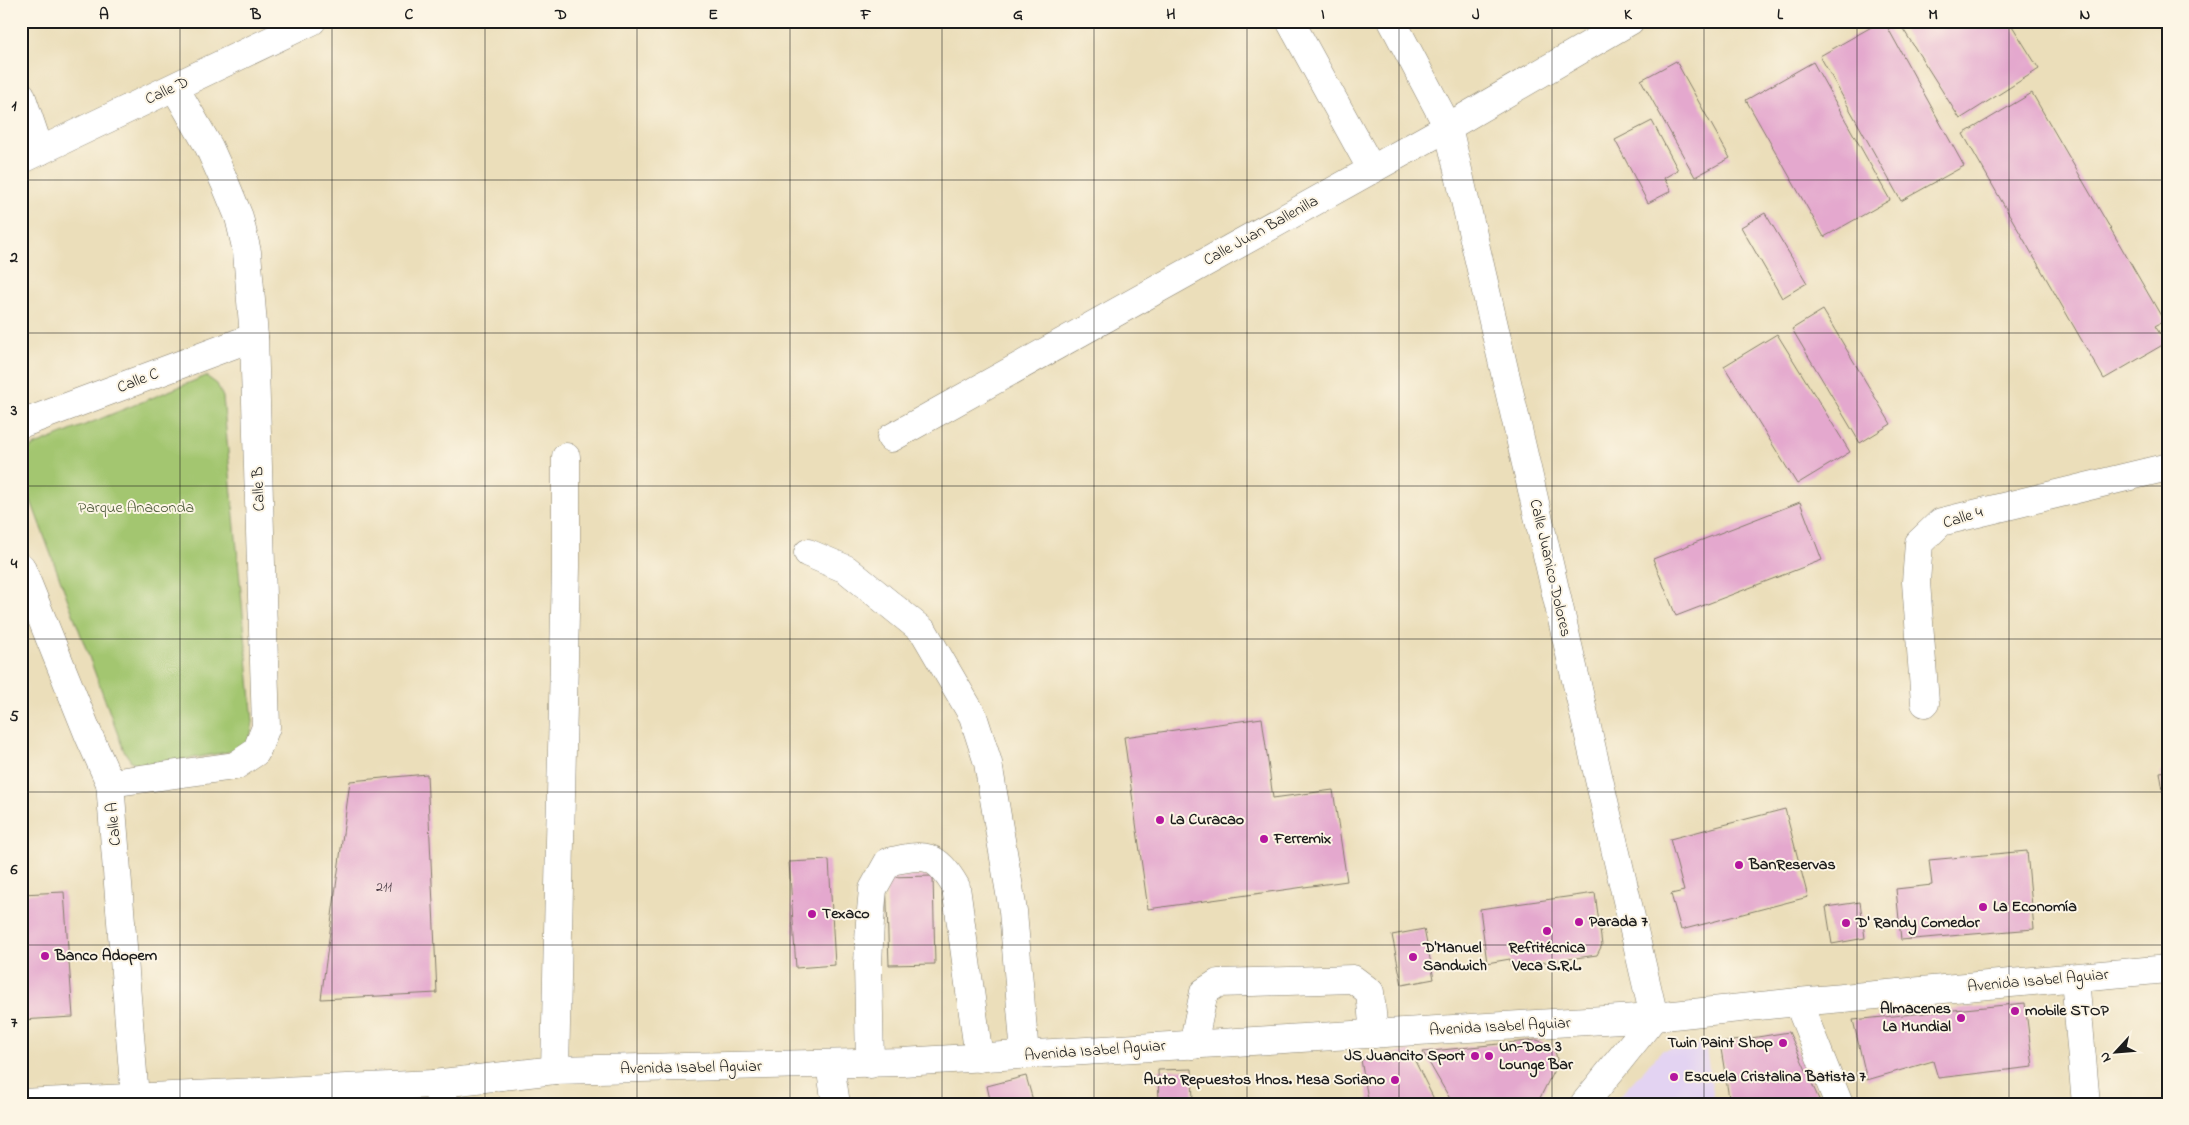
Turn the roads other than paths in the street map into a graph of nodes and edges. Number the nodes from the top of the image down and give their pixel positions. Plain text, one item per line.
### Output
1 (312, 21) edge
2 (1290, 21) edge
3 (1392, 21) edge
4 (1630, 21) edge
5 (174, 88) junction
6 (21, 94) edge
7 (1448, 127) junction
8 (31, 155) edge
9 (1372, 170) junction
10 (254, 337) junction
11 (21, 424) edge
12 (891, 438) dead end
13 (566, 457) dead end
14 (2168, 467) edge
15 (808, 553) dead end
16 (21, 567) edge
17 (1925, 703) dead end
18 (110, 783) junction
19 (2168, 969) edge
20 (2075, 978) junction
21 (1798, 1002) junction
22 (1654, 1017) junction
23 (1374, 1034) junction
24 (1193, 1045) junction
25 (1025, 1055) junction
26 (979, 1058) junction
27 (870, 1064) junction
28 (830, 1065) junction
29 (555, 1070) junction
30 (439, 1094) edge
31 (137, 1101) edge
32 (21, 1103) edge
33 (836, 1104) edge
34 (1584, 1104) edge
35 (1839, 1104) edge
36 (2086, 1104) edge

1 - 5 street, Calle D
2 - 9 street
3 - 7 street, Calle Juanico Dolores
4 - 7 street, Calle Juan Ballenilla
5 - 8 street, Calle D
5 - 10 street, Calle B
6 - 8 street
7 - 9 street, Calle Juan Ballenilla
7 - 22 street, Calle Juanico Dolores
9 - 12 street, Calle Juan Ballenilla
10 - 11 street, Calle C
10 - 18 street, Calle B
13 - 29 street
14 - 17 street, Calle 4
15 - 25 street
16 - 18 street, Calle A
18 - 31 street, Calle A
19 - 20 street, Avenida Isabel Aguiar
20 - 21 street, Avenida Isabel Aguiar
20 - 36 street
21 - 22 street, Avenida Isabel Aguiar
21 - 35 street
22 - 23 street, Avenida Isabel Aguiar
22 - 34 street
23 - 24 street, Avenida Isabel Aguiar
23 - 24 street
24 - 25 street, Avenida Isabel Aguiar
25 - 26 street, Avenida Isabel Aguiar
26 - 27 street, Avenida Isabel Aguiar
26 - 27 street
27 - 28 street, Avenida Isabel Aguiar
28 - 29 street, Avenida Isabel Aguiar
28 - 33 street
29 - 30 street, Avenida Isabel Aguiar
30 - 31 street, Avenida Isabel Aguiar
31 - 32 street, Avenida Isabel Aguiar

